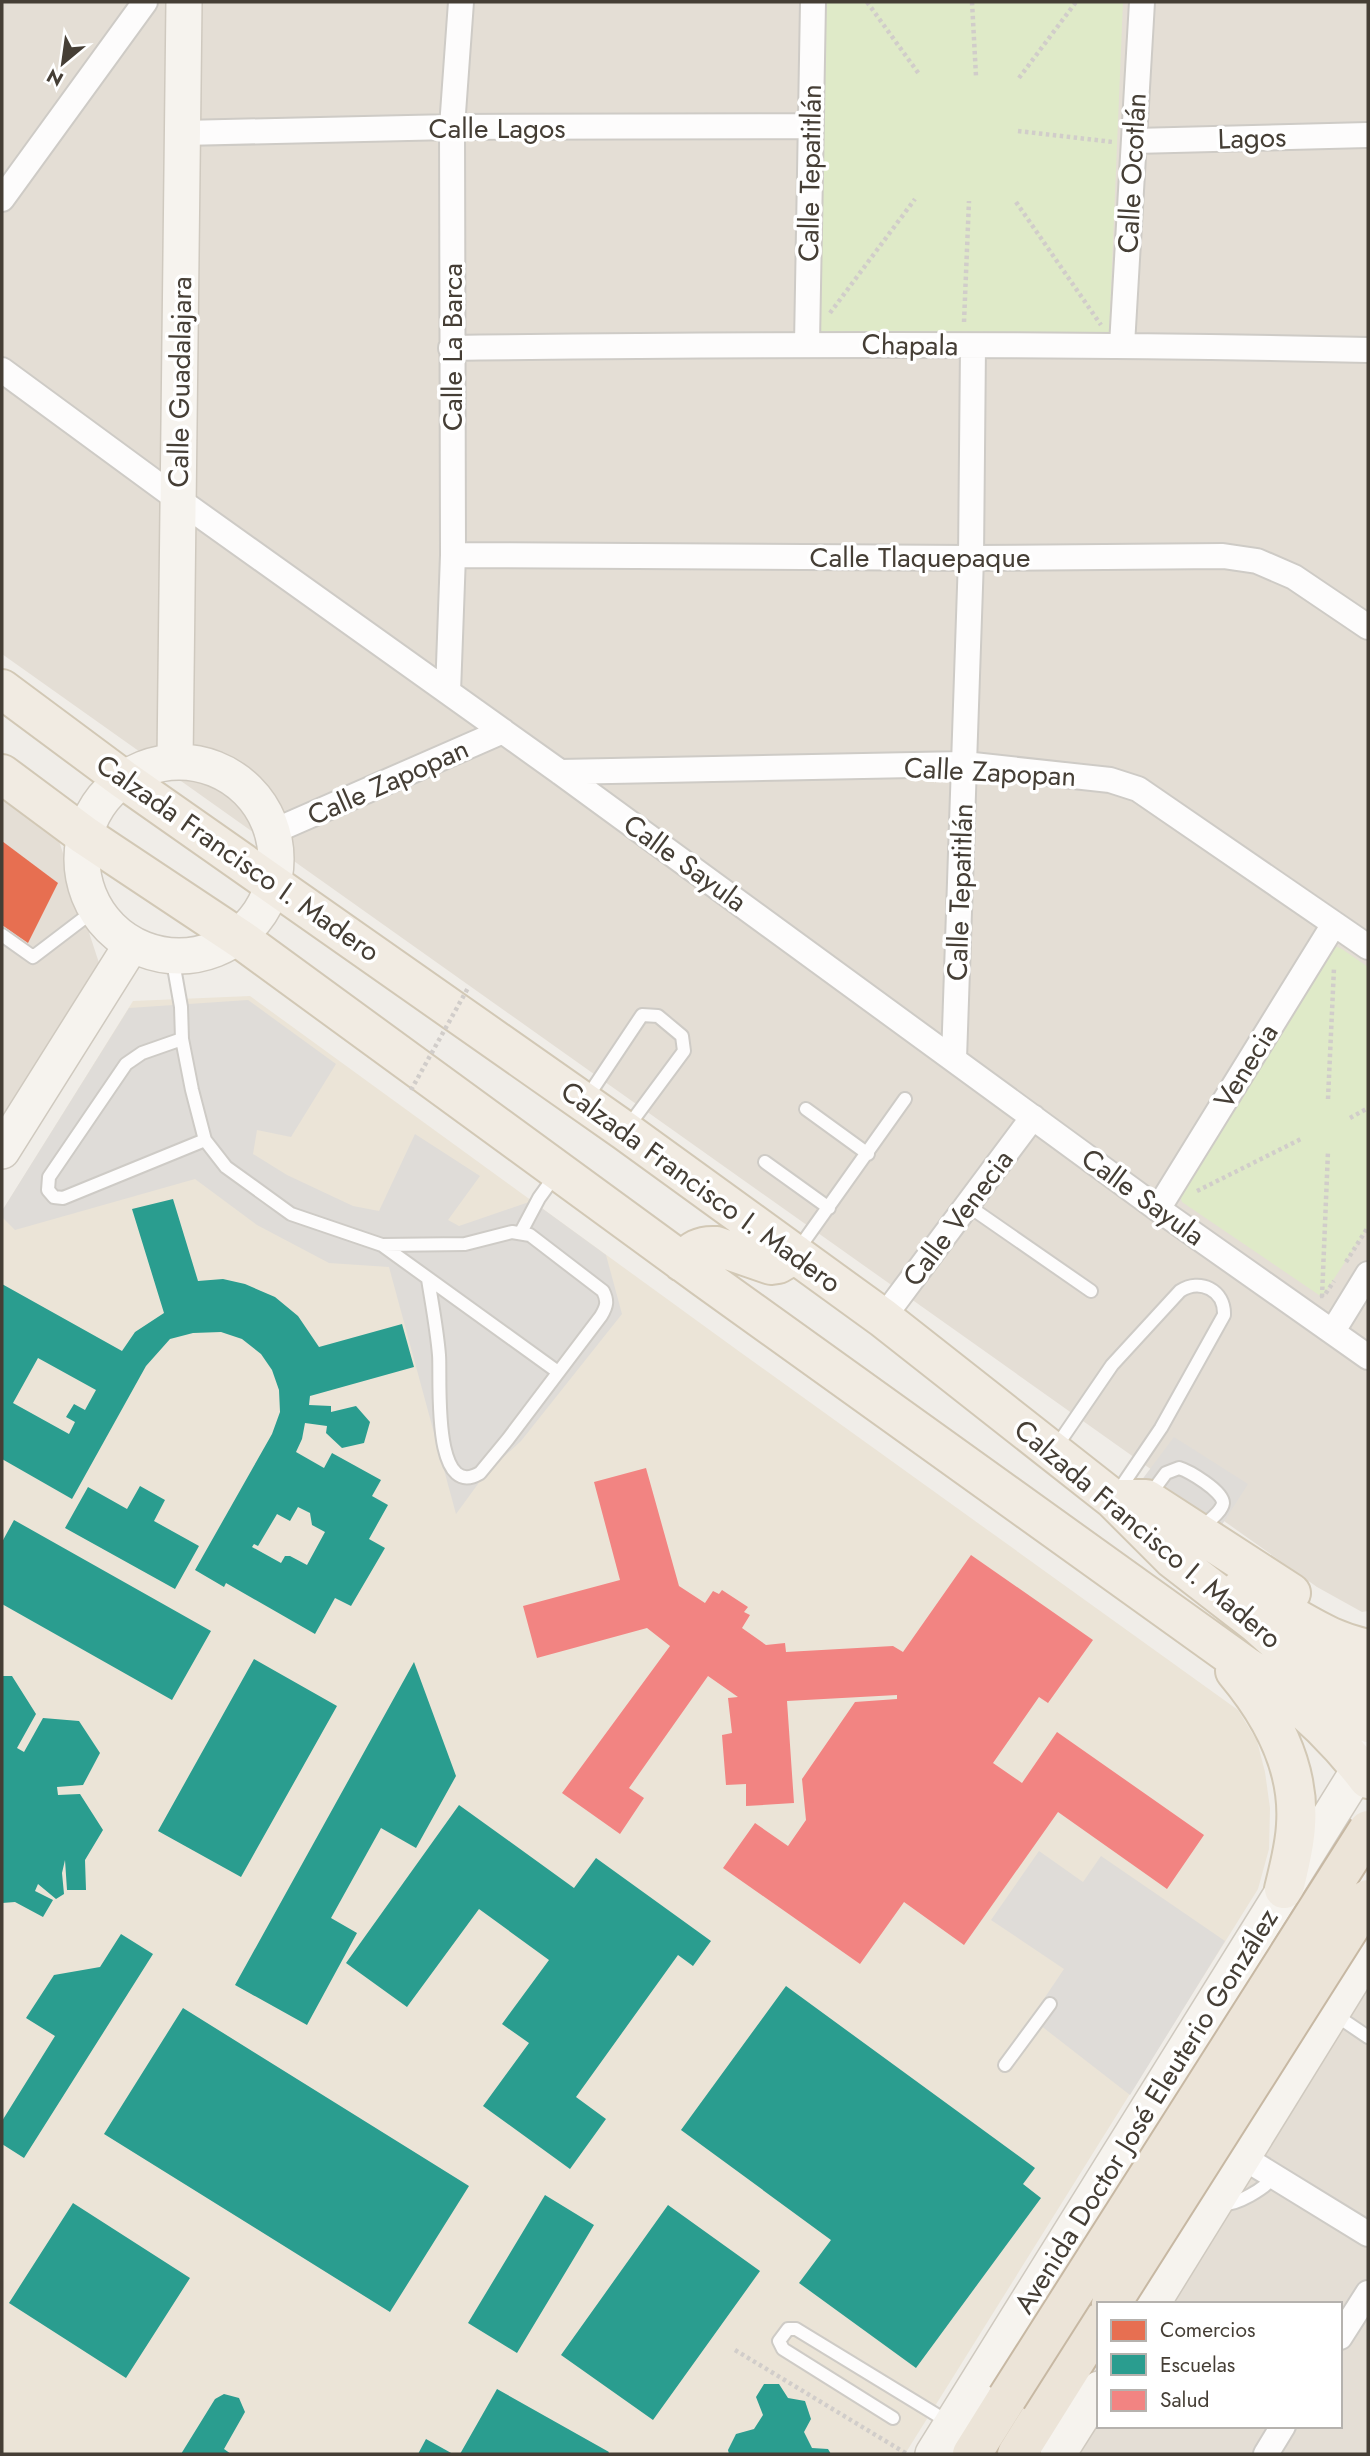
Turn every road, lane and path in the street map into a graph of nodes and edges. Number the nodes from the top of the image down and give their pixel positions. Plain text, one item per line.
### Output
1 (145, 2) edge
2 (184, 2) edge
3 (461, 2) edge
4 (813, 2) edge
5 (867, 2) edge
6 (971, 2) edge
7 (1076, 2) edge
8 (1142, 2) edge
9 (919, 74) dead end
10 (976, 76) dead end
11 (1019, 78) dead end
12 (810, 126) junction
13 (452, 127) junction
14 (1018, 131) dead end
15 (183, 133) junction
16 (1368, 135) edge
17 (1126, 142) junction
18 (2, 199) edge
19 (915, 199) dead end
20 (969, 201) dead end
21 (1016, 202) dead end
22 (828, 315) dead end
23 (964, 323) dead end
24 (1101, 325) dead end
25 (807, 344) junction
26 (1122, 345) junction
27 (972, 346) junction
28 (451, 348) junction
29 (1368, 350) edge
30 (2, 370) edge
31 (179, 500) junction
32 (453, 555) junction
33 (971, 558) junction
34 (1368, 627) edge
35 (2, 690) edge
36 (448, 692) junction
37 (503, 731) junction
38 (175, 762) junction
39 (964, 764) junction
40 (560, 772) junction
41 (122, 779) junction
42 (4, 781) edge
43 (272, 832) junction
44 (84, 835) junction
45 (273, 884) junction
46 (96, 909) junction
47 (1334, 924) junction
48 (2, 935) edge
49 (237, 937) junction
50 (132, 944) junction
51 (1368, 947) edge
52 (172, 956) junction
53 (1334, 960) dead end
54 (468, 988) dead end
55 (183, 1039) junction
56 (954, 1059) junction
57 (411, 1090) dead end
58 (905, 1099) dead end
59 (1328, 1099) dead end
60 (584, 1102) junction
61 (1368, 1108) edge
62 (806, 1109) dead end
63 (1033, 1117) junction
64 (1350, 1118) dead end
65 (625, 1131) junction
66 (5, 1138) edge
67 (1303, 1138) dead end
68 (205, 1140) junction
69 (1328, 1151) dead end
70 (867, 1154) junction
71 (765, 1162) dead end
72 (559, 1170) junction
73 (1192, 1194) dead end
74 (967, 1205) junction
75 (829, 1208) junction
76 (1158, 1209) junction
77 (1368, 1227) edge
78 (521, 1233) junction
79 (382, 1245) junction
80 (795, 1254) junction
81 (682, 1262) junction
82 (1368, 1274) edge
83 (428, 1279) junction
84 (1091, 1292) dead end
85 (883, 1318) junction
86 (1333, 1331) junction
87 (1368, 1357) edge
88 (558, 1372) junction
89 (1053, 1451) junction
90 (1130, 1499) junction
91 (1017, 1502) junction
92 (1173, 1559) junction
93 (1257, 1624) junction
94 (1368, 1626) edge
95 (1209, 1640) junction
96 (1368, 1650) edge
97 (1368, 1679) edge
98 (1368, 1723) edge
99 (1366, 1768) edge
100 (1368, 1830) edge
101 (1281, 1895) junction
102 (1368, 1899) edge
103 (1364, 1961) edge
104 (1050, 2004) dead end
105 (1331, 2012) junction
106 (1368, 2037) edge
107 (1005, 2066) dead end
108 (1125, 2140) junction
109 (1241, 2156) junction
110 (1274, 2176) junction
111 (1218, 2196) junction
112 (1368, 2234) edge
113 (1368, 2293) edge
114 (1112, 2302) edge
115 (1153, 2302) edge
116 (1097, 2325) edge
117 (1342, 2334) edge
118 (735, 2350) dead end
119 (1097, 2392) edge
120 (1022, 2409) junction
121 (893, 2418) dead end
122 (1282, 2428) edge
123 (962, 2439) edge
124 (908, 2454) edge
125 (933, 2454) edge
126 (1017, 2454) edge
127 (1058, 2454) edge
128 (1266, 2454) edge

1 - 18 street
2 - 15 street, Calle Guadalajara
3 - 13 street, Calle La Barca
4 - 12 street, Calle Tepatitlán
5 - 9 path
6 - 10 path
7 - 11 path
8 - 17 street, Calle Ocotlán
12 - 13 street, Calle Lagos
12 - 25 street, Calle Tepatitlán
13 - 15 street, Calle Lagos
13 - 28 street, Calle La Barca
14 - 17 path
15 - 31 street, Calle Guadalajara
16 - 17 street, Lagos
17 - 26 street, Calle Ocotlán
19 - 22 path
20 - 23 path
21 - 24 path
25 - 27 street, Chapala
25 - 28 street, Chapala
26 - 27 street, Chapala
26 - 29 street, Chapala
27 - 33 street, Calle Tepatitlán
28 - 32 street, Calle La Barca
30 - 31 street, Calle Sayula
31 - 36 street, Calle Sayula
31 - 38 street, Calle Guadalajara
32 - 33 street, Calle Tlaquepaque
32 - 36 street, Calle La Barca
33 - 34 street, Calle Tlaquepaque
33 - 39 street, Calle Tepatitlán
35 - 41 main road, Calzada Francisco I. Madero
36 - 37 street, Calle Sayula
37 - 40 street, Calle Sayula
37 - 43 street, Calle Zapopan
38 - 41 street
38 - 43 street
39 - 40 street, Calle Zapopan
39 - 47 street, Calle Zapopan
39 - 56 street, Calle Tepatitlán
40 - 56 street, Calle Sayula
41 - 44 street
41 - 45 main road, Calzada Francisco I. Madero
42 - 44 main road, Calzada Francisco I. Madero
43 - 45 street
44 - 46 street
44 - 49 main road, Calzada Francisco I. Madero
45 - 49 street
45 - 60 main road, Calzada Francisco I. Madero
46 - 48 lane
46 - 50 street
47 - 51 street, Calle Zapopan
47 - 76 street, Venecia
49 - 52 street
49 - 72 main road, Calzada Francisco I. Madero
50 - 52 street
50 - 66 street
52 - 55 lane
53 - 59 path
54 - 57 path, bridge
55 - 68 lane
55 - 68 lane
56 - 63 street, Calle Sayula
58 - 70 lane
60 - 65 main road, Calzada Francisco I. Madero
60 - 65 lane
61 - 64 path
62 - 70 lane
63 - 74 street, Calle Venecia
63 - 76 street, Calle Sayula
65 - 80 main road, Calzada Francisco I. Madero
67 - 73 path
68 - 79 lane
69 - 77 path
70 - 75 lane
71 - 75 lane
72 - 78 lane
72 - 81 main road, Calzada Francisco I. Madero
74 - 84 lane
74 - 85 street, Calle Venecia
75 - 80 lane
76 - 86 street, Calle Sayula
78 - 79 lane
78 - 88 lane
79 - 83 lane
80 - 81 main road
80 - 85 main road, Calzada Francisco I. Madero
81 - 91 main road, Calzada Francisco I. Madero
82 - 86 street
83 - 88 lane
83 - 88 lane
85 - 89 main road, Calzada Francisco I. Madero
86 - 87 street, Calle Sayula
89 - 90 main road, Calzada Francisco I. Madero
89 - 90 lane
90 - 92 main road, Calzada Francisco I. Madero
90 - 94 main road
91 - 92 main road
91 - 95 main road, Calzada Francisco I. Madero
92 - 93 main road, Calzada Francisco I. Madero
92 - 96 main road
93 - 97 main road
93 - 98 main road, Calzada Francisco I. Madero
95 - 99 main road, Calzada Francisco I. Madero
95 - 101 main road
99 - 101 street, Avenida Doctor José Eleuterio González
100 - 120 highway, Avenida Doctor José Eleuterio González, bridge
101 - 103 street
101 - 108 street, Avenida Doctor José Eleuterio González
102 - 114 highway, bridge
103 - 105 street
104 - 107 lane
105 - 106 lane
105 - 109 street
108 - 111 street
108 - 123 street, Avenida Doctor José Eleuterio González
109 - 110 street
109 - 111 street
110 - 111 lane
110 - 112 street
111 - 115 street
113 - 117 street
116 - 120 highway, Avenida Doctor José Eleuterio González
118 - 124 path
119 - 127 street
120 - 123 highway, Avenida Doctor José Eleuterio González
120 - 126 highway, Avenida Doctor José Eleuterio González
121 - 123 lane
122 - 128 street
123 - 125 street, Avenida Doctor José Eleuterio González

